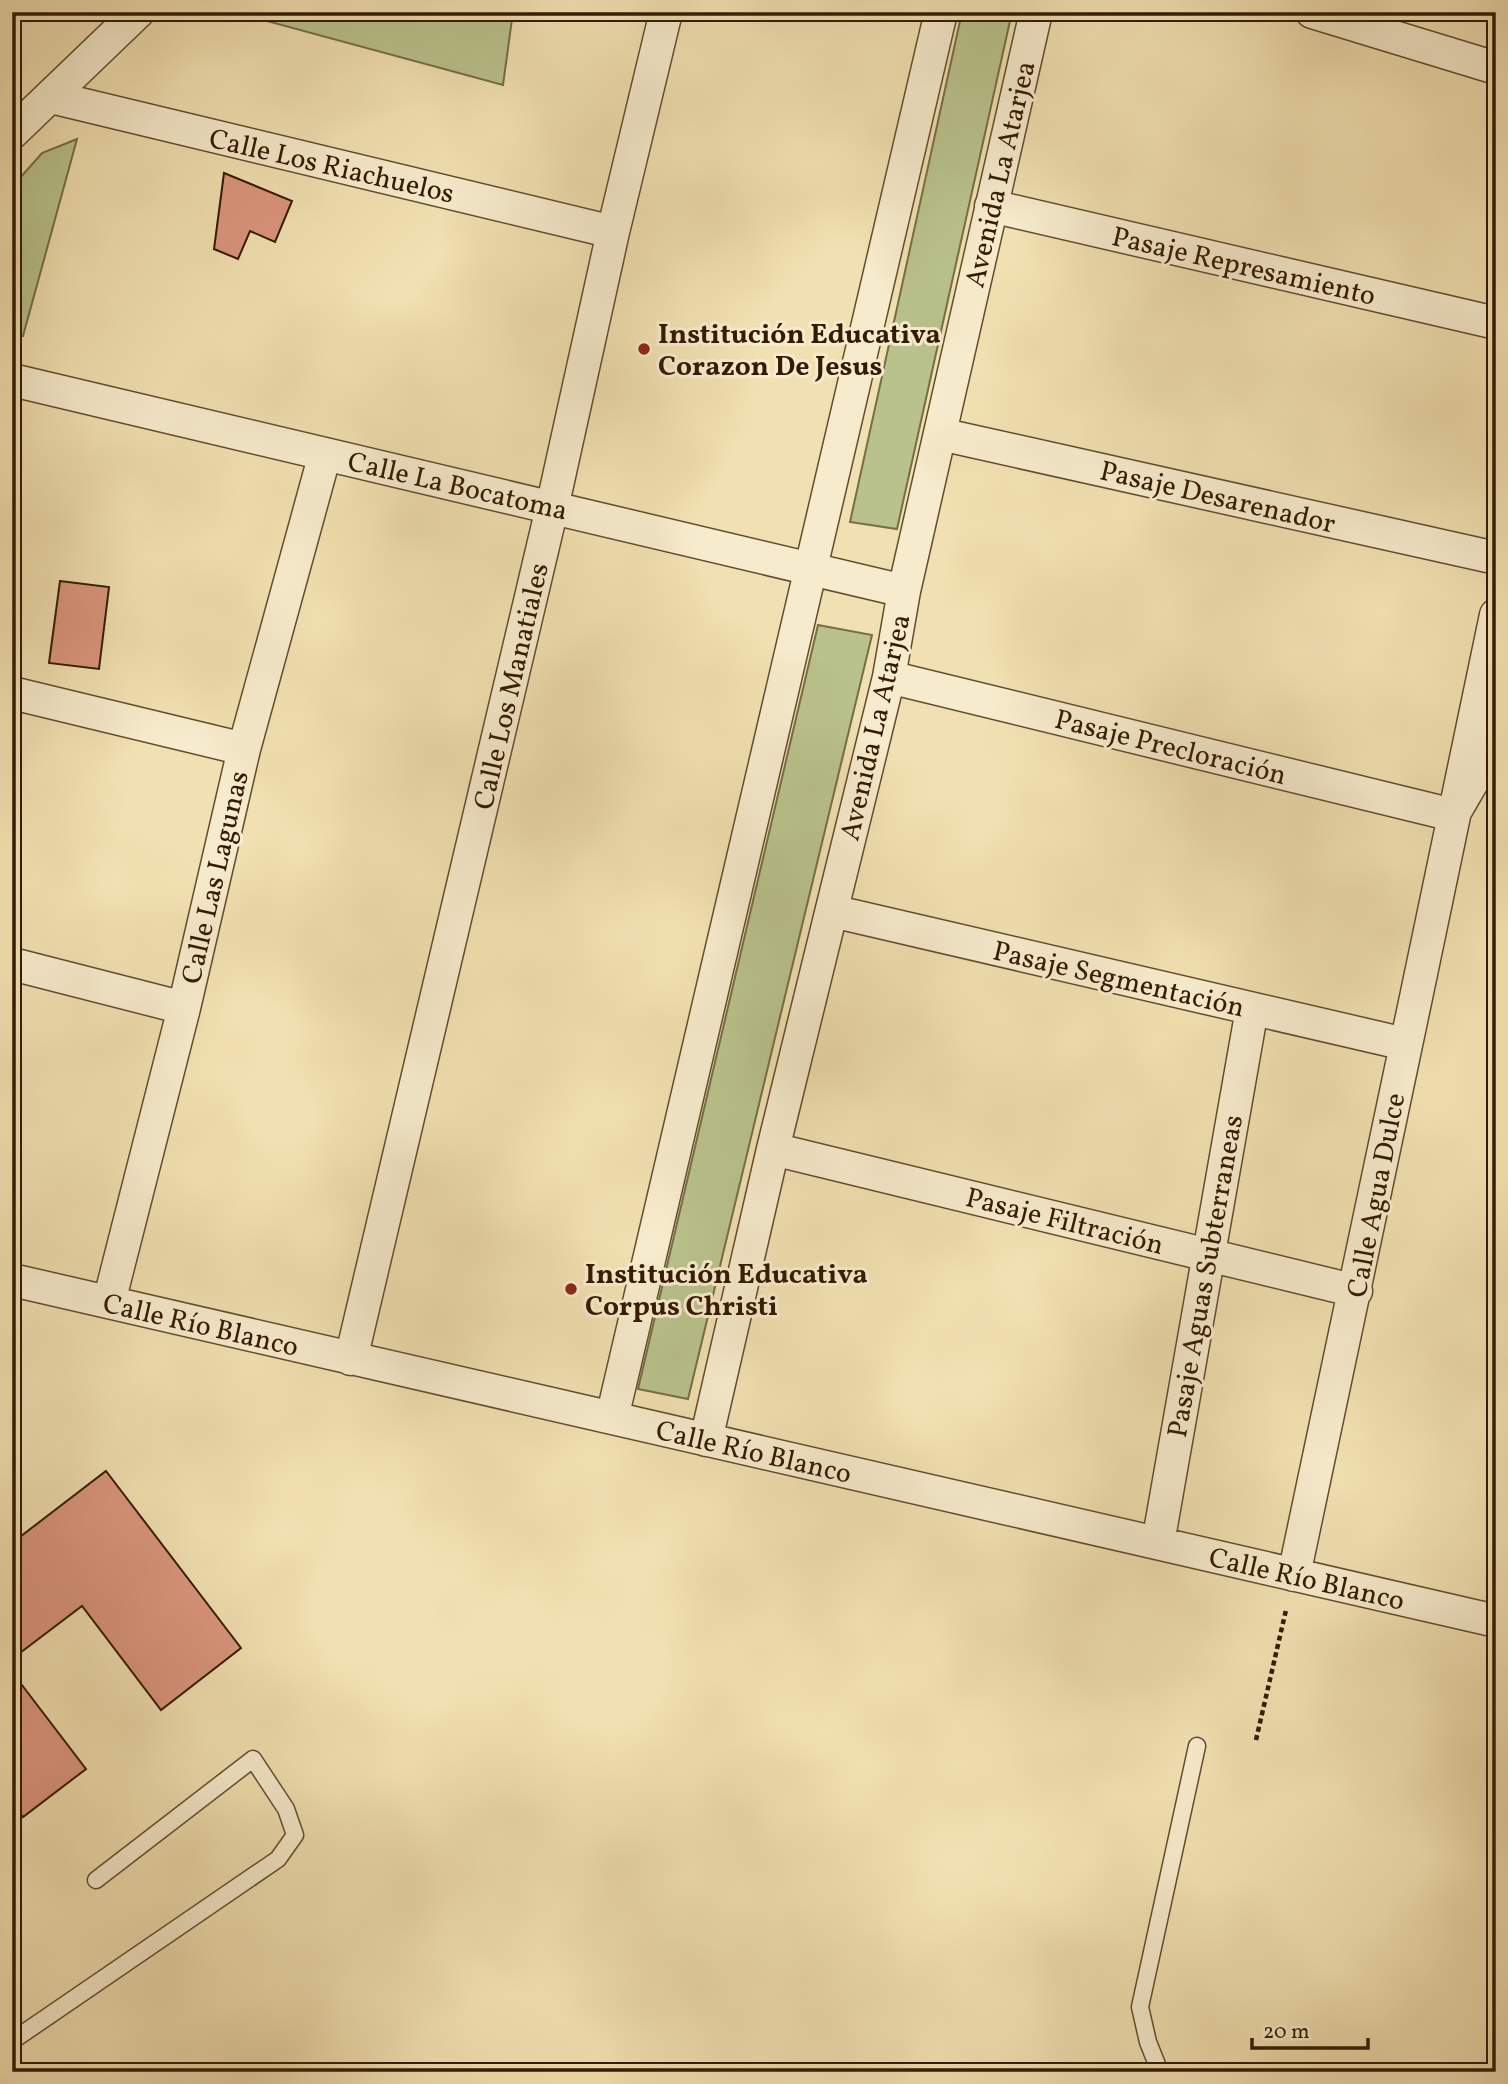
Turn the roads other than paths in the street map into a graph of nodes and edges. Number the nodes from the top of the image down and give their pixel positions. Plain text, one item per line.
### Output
1 (138, 12) edge
2 (666, 12) edge
3 (941, 12) edge
4 (1036, 12) edge
5 (1314, 12) edge
6 (1496, 68) edge
7 (51, 97) junction
8 (12, 133) edge
9 (991, 206) junction
10 (613, 232) junction
11 (1496, 323) edge
12 (12, 380) edge
13 (940, 434) junction
14 (324, 454) junction
15 (552, 508) junction
16 (1496, 558) edge
17 (809, 569) junction
18 (904, 591) junction
19 (1496, 615) edge
20 (889, 677) junction
21 (12, 693) edge
22 (1496, 741) edge
23 (244, 748) junction
24 (1453, 816) junction
25 (832, 911) junction
26 (12, 964) edge
27 (184, 1008) junction
28 (1252, 1009) junction
29 (1405, 1045) junction
30 (773, 1149) junction
31 (1208, 1255) junction
32 (12, 1280) edge
33 (1356, 1291) junction
34 (109, 1302) junction
35 (351, 1359) junction
36 (612, 1418) junction
37 (706, 1440) junction
38 (1157, 1544) junction
39 (1294, 1575) junction
40 (1496, 1621) edge
41 (1198, 1746) dead end
42 (96, 1880) dead end
43 (12, 2041) edge
44 (1160, 2072) edge

1 - 7 street
2 - 10 street, Calle Los Manatiales
3 - 17 street
4 - 9 street, Avenida La Atarjea
5 - 6 street
7 - 8 street
7 - 10 street, Calle Los Riachuelos
9 - 11 street, Pasaje Represamiento
9 - 13 street, Avenida La Atarjea
10 - 15 street, Calle Los Manatiales
12 - 14 street, Calle La Bocatoma
13 - 16 street, Pasaje Desarenador
13 - 18 street, Avenida La Atarjea
14 - 15 street, Calle La Bocatoma
14 - 23 street, Calle Las Lagunas
15 - 17 street, Calle La Bocatoma
15 - 35 street, Calle Los Manatiales
17 - 18 street, Calle La Bocatoma
17 - 36 street
18 - 20 street, Avenida La Atarjea
19 - 24 street, Calle Agua Dulce
20 - 24 street, Pasaje Precloración
20 - 25 street, Avenida La Atarjea
21 - 23 street
22 - 24 street, Calle Agua Dulce
23 - 27 street, Calle Las Lagunas
24 - 29 street, Calle Agua Dulce
25 - 28 street, Pasaje Segmentación
25 - 30 street, Avenida La Atarjea
26 - 27 street
27 - 34 street, Calle Las Lagunas
28 - 29 street, Pasaje Segmentación
28 - 31 street, Pasaje Aguas Subterraneas
29 - 33 street, Calle Agua Dulce
30 - 31 street, Pasaje Filtración
30 - 37 street, Avenida La Atarjea
31 - 33 street, Pasaje Filtración
31 - 38 street, Pasaje Aguas Subterraneas
32 - 34 street, Calle Río Blanco
33 - 39 street, Calle Agua Dulce
34 - 35 street, Calle Río Blanco
35 - 36 street, Calle Río Blanco
36 - 37 street, Calle Río Blanco
37 - 38 street, Calle Río Blanco
38 - 39 street, Calle Río Blanco
39 - 40 street, Calle Río Blanco
41 - 44 lane
42 - 43 lane

